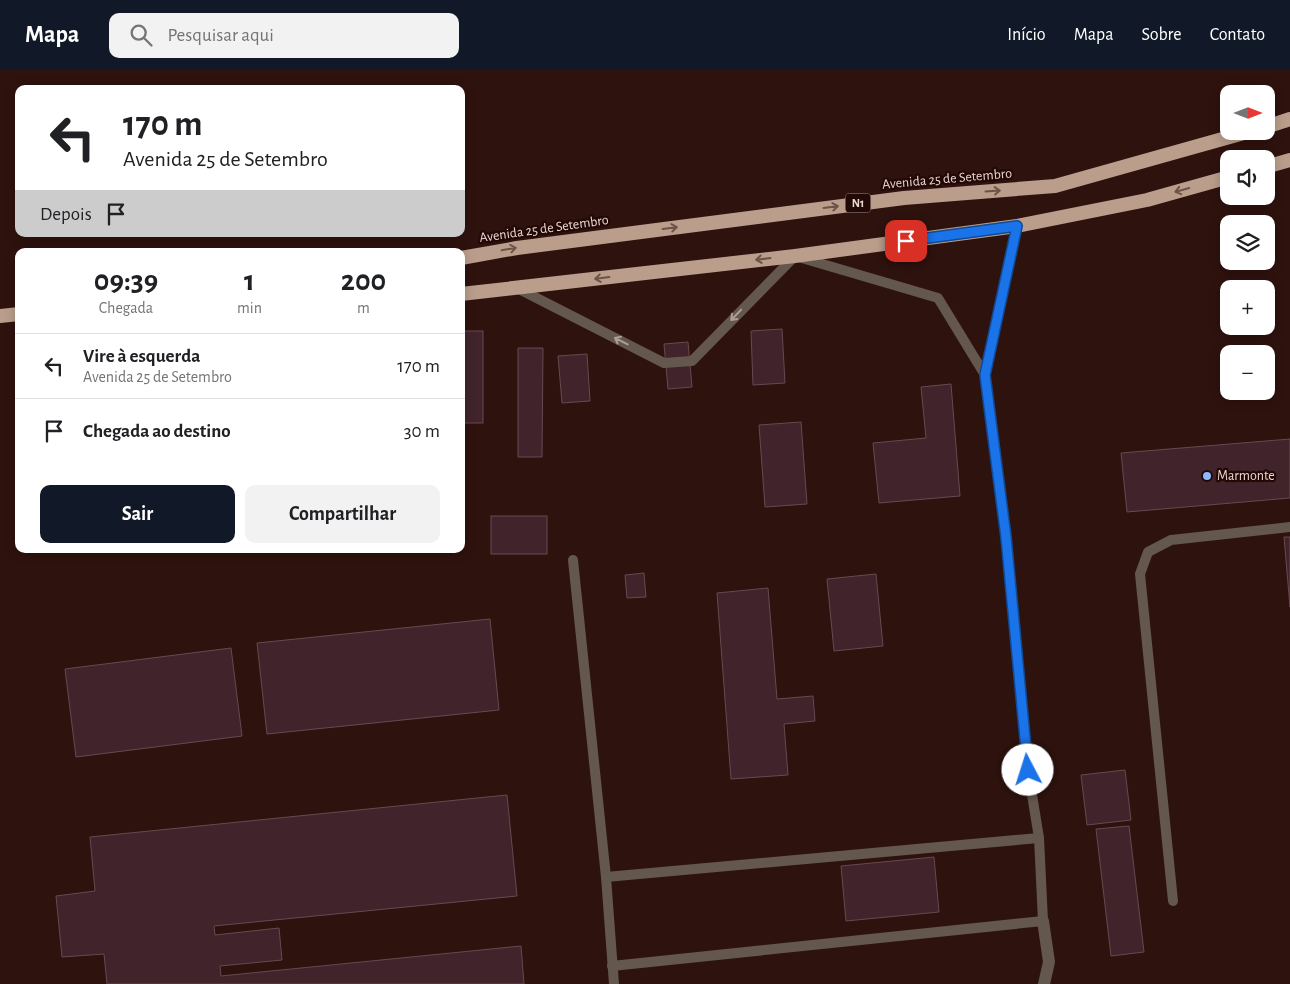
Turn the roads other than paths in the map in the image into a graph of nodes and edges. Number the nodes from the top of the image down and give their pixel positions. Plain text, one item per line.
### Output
1 (1290, 119) edge
2 (1275, 124) edge
3 (1220, 140) edge
4 (1290, 160) edge
5 (1275, 164) edge
6 (1220, 180) edge
7 (1017, 226) junction
8 (795, 256) junction
9 (465, 257) edge
10 (517, 288) junction
11 (465, 294) edge
12 (15, 314) edge
13 (0, 316) edge
14 (985, 375) junction
15 (1290, 527) edge
16 (572, 560) dead end
17 (1039, 838) junction
18 (606, 876) junction
19 (1173, 901) dead end
20 (1043, 921) junction
21 (612, 966) junction
22 (614, 984) edge
23 (1044, 984) edge

1 - 2 highway
9 -> 3 highway, Avenida 25 de Setembro / N1
4 - 5 highway
6 -> 7 highway
7 - 8 highway
7 - 14 lane
8 -> 10 highway
8 -> 10 lane
8 - 14 lane
10 - 11 highway
12 - 13 highway
14 - 17 lane
15 - 19 lane
16 - 18 lane
17 - 18 lane
17 - 20 lane
18 - 21 lane
20 - 21 lane
20 - 23 street
21 - 22 lane

